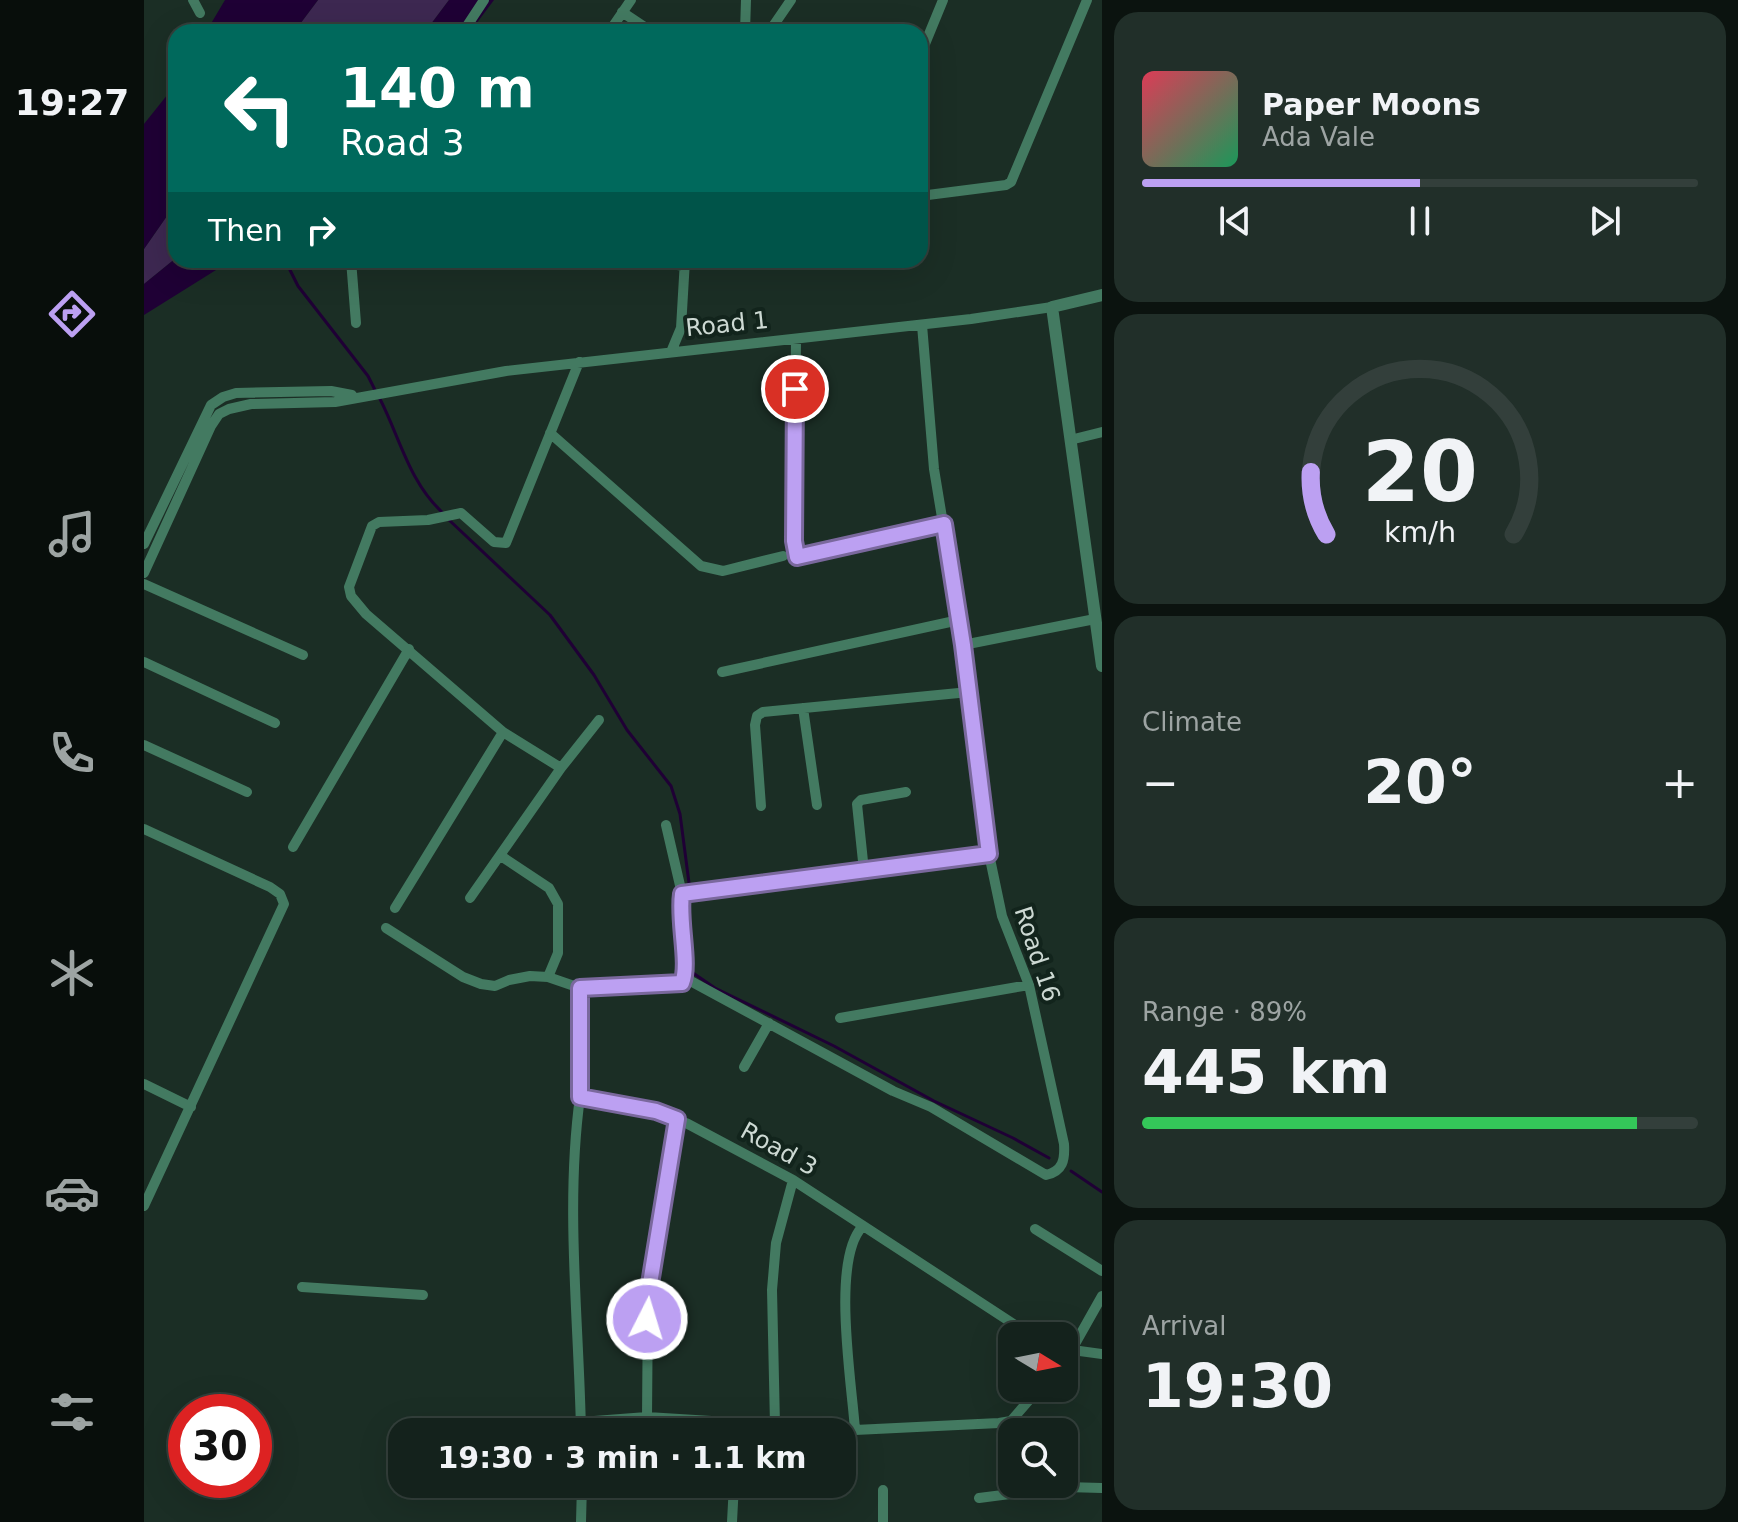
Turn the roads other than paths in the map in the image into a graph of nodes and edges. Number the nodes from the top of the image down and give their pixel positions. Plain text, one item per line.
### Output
1 (193, 0) edge
2 (484, 0) edge
3 (631, 0) edge
4 (746, 0) edge
5 (791, 0) edge
6 (943, 0) edge
7 (1087, 0) edge
8 (622, 12) junction
9 (200, 13) dead end
10 (468, 24) edge
11 (614, 24) edge
12 (640, 24) edge
13 (745, 24) edge
14 (774, 24) edge
15 (928, 37) edge
16 (928, 195) edge
17 (352, 268) edge
18 (684, 268) edge
19 (1102, 295) edge
20 (1052, 307) junction
21 (356, 323) dead end
22 (922, 325) junction
23 (681, 328) junction
24 (796, 339) junction
25 (700, 349) junction
26 (671, 352) junction
27 (579, 362) junction
28 (1102, 432) edge
29 (550, 433) junction
30 (1070, 440) junction
31 (944, 524) junction
32 (149, 537) edge
33 (783, 556) dead end
34 (144, 573) edge
35 (144, 584) edge
36 (1095, 619) junction
37 (959, 620) junction
38 (963, 645) junction
39 (409, 649) junction
40 (303, 655) dead end
41 (144, 662) edge
42 (1102, 666) edge
43 (722, 672) dead end
44 (969, 692) junction
45 (803, 708) junction
46 (599, 720) dead end
47 (275, 723) dead end
48 (503, 732) junction
49 (144, 745) edge
50 (561, 768) junction
51 (247, 792) dead end
52 (906, 792) dead end
53 (817, 805) dead end
54 (761, 806) dead end
55 (666, 825) dead end
56 (144, 829) edge
57 (293, 847) dead end
58 (989, 854) junction
59 (501, 856) junction
60 (864, 871) junction
61 (682, 894) junction
62 (470, 898) dead end
63 (395, 908) dead end
64 (386, 928) dead end
65 (548, 977) junction
66 (685, 978) junction
67 (1029, 985) junction
68 (580, 988) junction
69 (840, 1018) dead end
70 (769, 1023) junction
71 (744, 1067) dead end
72 (144, 1084) edge
73 (580, 1097) junction
74 (191, 1107) junction
75 (677, 1119) junction
76 (793, 1180) junction
77 (144, 1206) edge
78 (862, 1227) junction
79 (1035, 1229) dead end
80 (1102, 1271) edge
81 (302, 1287) dead end
82 (423, 1295) dead end
83 (1102, 1296) edge
84 (1010, 1322) edge
85 (1078, 1333) edge
86 (1078, 1351) edge
87 (1102, 1354) edge
88 (1027, 1402) edge
89 (647, 1417) junction
90 (581, 1418) edge
91 (640, 1418) edge
92 (655, 1418) edge
93 (779, 1418) edge
94 (854, 1418) edge
95 (856, 1430) edge
96 (1102, 1488) edge
97 (883, 1490) dead end
98 (582, 1498) edge
99 (733, 1498) edge
100 (979, 1498) dead end
101 (581, 1522) edge
102 (732, 1522) edge
103 (883, 1522) edge

1 - 9 street
2 - 10 street
3 - 8 street
4 - 13 street
5 - 14 street
6 - 15 street
7 - 16 street
8 - 11 street
8 - 12 street
17 - 21 street
18 - 23 street
19 - 20 street, Road 1
20 - 22 street, Road 1
20 - 30 street
22 - 24 street, Road 1
22 - 31 street, Road 16
23 - 25 street
23 - 26 street
24 - 25 street, Road 1
24 - 31 street
25 - 26 street, Road 1
26 - 27 street, Road 1
27 - 29 street
27 - 32 street, Road 1
28 - 30 street
29 - 33 street
29 - 39 street
30 - 36 street
31 - 37 street, Road 16
32 - 34 street, Road 1
35 - 40 street
36 - 38 street
36 - 42 street
37 - 38 street, Road 16
37 - 43 street
38 - 44 street, Road 16
39 - 48 street
39 - 57 street
41 - 47 street
44 - 45 street
44 - 58 street, Road 16
45 - 53 street
45 - 54 street
46 - 50 street
48 - 50 street
48 - 63 street
49 - 51 street
50 - 59 street
52 - 60 street
55 - 61 street
56 - 74 street
58 - 60 street
58 - 67 street, Road 16
59 - 62 street
59 - 65 street
60 - 61 street
61 - 66 street
64 - 65 street
65 - 68 street
66 - 68 street
66 - 70 street, Road 16
67 - 69 street
67 - 70 street, Road 16
68 - 73 street
70 - 71 street
72 - 74 street
73 - 75 street, Road 3
73 - 90 street
74 - 77 street
75 - 76 street, Road 3
75 - 89 street
76 - 78 street, Road 3
76 - 93 street
78 - 84 street, Road 3
78 - 94 street
79 - 80 street
81 - 82 street
83 - 85 street
86 - 87 street
88 - 95 street
89 - 91 street
89 - 92 street
96 - 100 street
97 - 103 street
98 - 101 street
99 - 102 street

